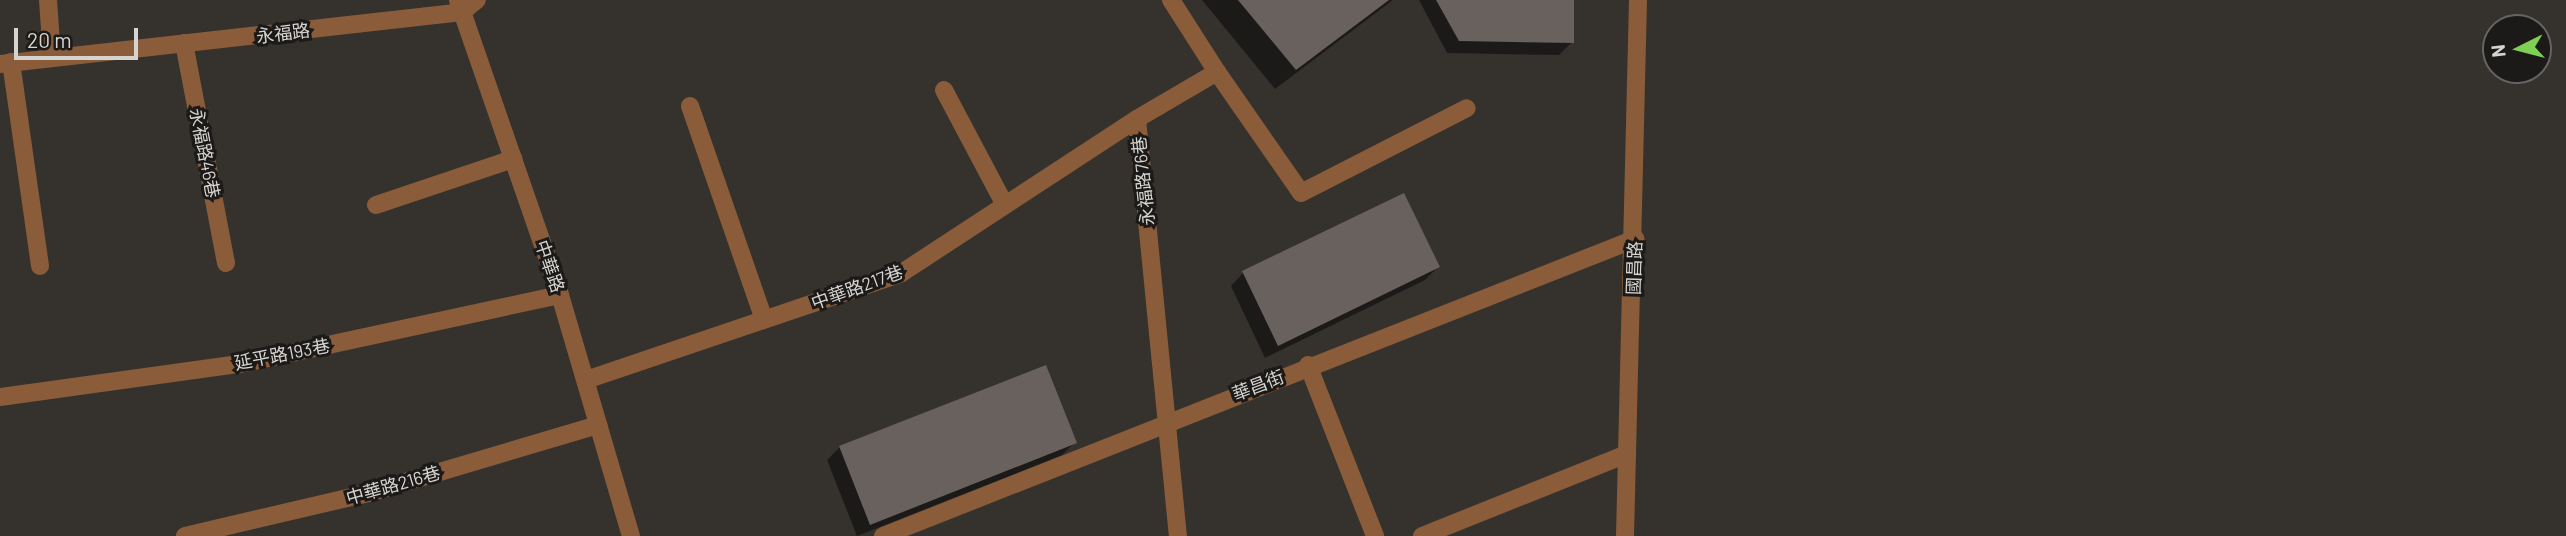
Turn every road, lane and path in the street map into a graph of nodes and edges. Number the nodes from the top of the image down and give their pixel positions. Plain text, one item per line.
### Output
1 (48, 0) edge
2 (477, 0) edge
3 (1171, 0) edge
4 (1638, 0) edge
5 (460, 6) edge
6 (184, 43) junction
7 (52, 57) junction
8 (6, 63) edge
9 (1217, 72) junction
10 (944, 90) dead end
11 (690, 106) dead end
12 (1467, 108) dead end
13 (1137, 119) junction
14 (513, 159) junction
15 (376, 205) dead end
16 (1005, 205) junction
17 (1635, 239) junction
18 (226, 263) dead end
19 (40, 265) dead end
20 (560, 295) junction
21 (764, 320) junction
22 (1308, 365) junction
23 (586, 380) junction
24 (0, 397) edge
25 (1167, 420) junction
26 (598, 425) junction
27 (1627, 454) junction
28 (185, 536) edge
29 (631, 536) edge
30 (883, 536) edge
31 (1178, 536) edge
32 (1375, 536) edge
33 (1422, 536) edge
34 (1625, 536) edge

1 - 7 street
2 - 5 street
3 - 9 street
4 - 17 street, 國昌路
5 - 6 street, 永福路
5 - 14 street, 中華路
6 - 7 street, 永福路
6 - 18 street, 永福路46巷
7 - 8 street, 永福路
8 - 19 street
9 - 12 street
9 - 13 street, 永福路76巷
10 - 16 street
11 - 21 street
13 - 16 street, 中華路217巷
13 - 25 street, 永福路76巷
14 - 15 street
14 - 20 street, 中華路
16 - 21 street, 中華路217巷
17 - 22 street, 華昌街
17 - 27 street, 國昌路
20 - 23 street, 中華路
20 - 24 street, 延平路193巷
21 - 23 street, 中華路217巷
22 - 25 street, 華昌街
22 - 32 street
23 - 26 street, 中華路
25 - 30 street, 華昌街
25 - 31 street, 永福路76巷
26 - 28 street, 中華路216巷
26 - 29 street, 中華路
27 - 33 street
27 - 34 street, 國昌路

